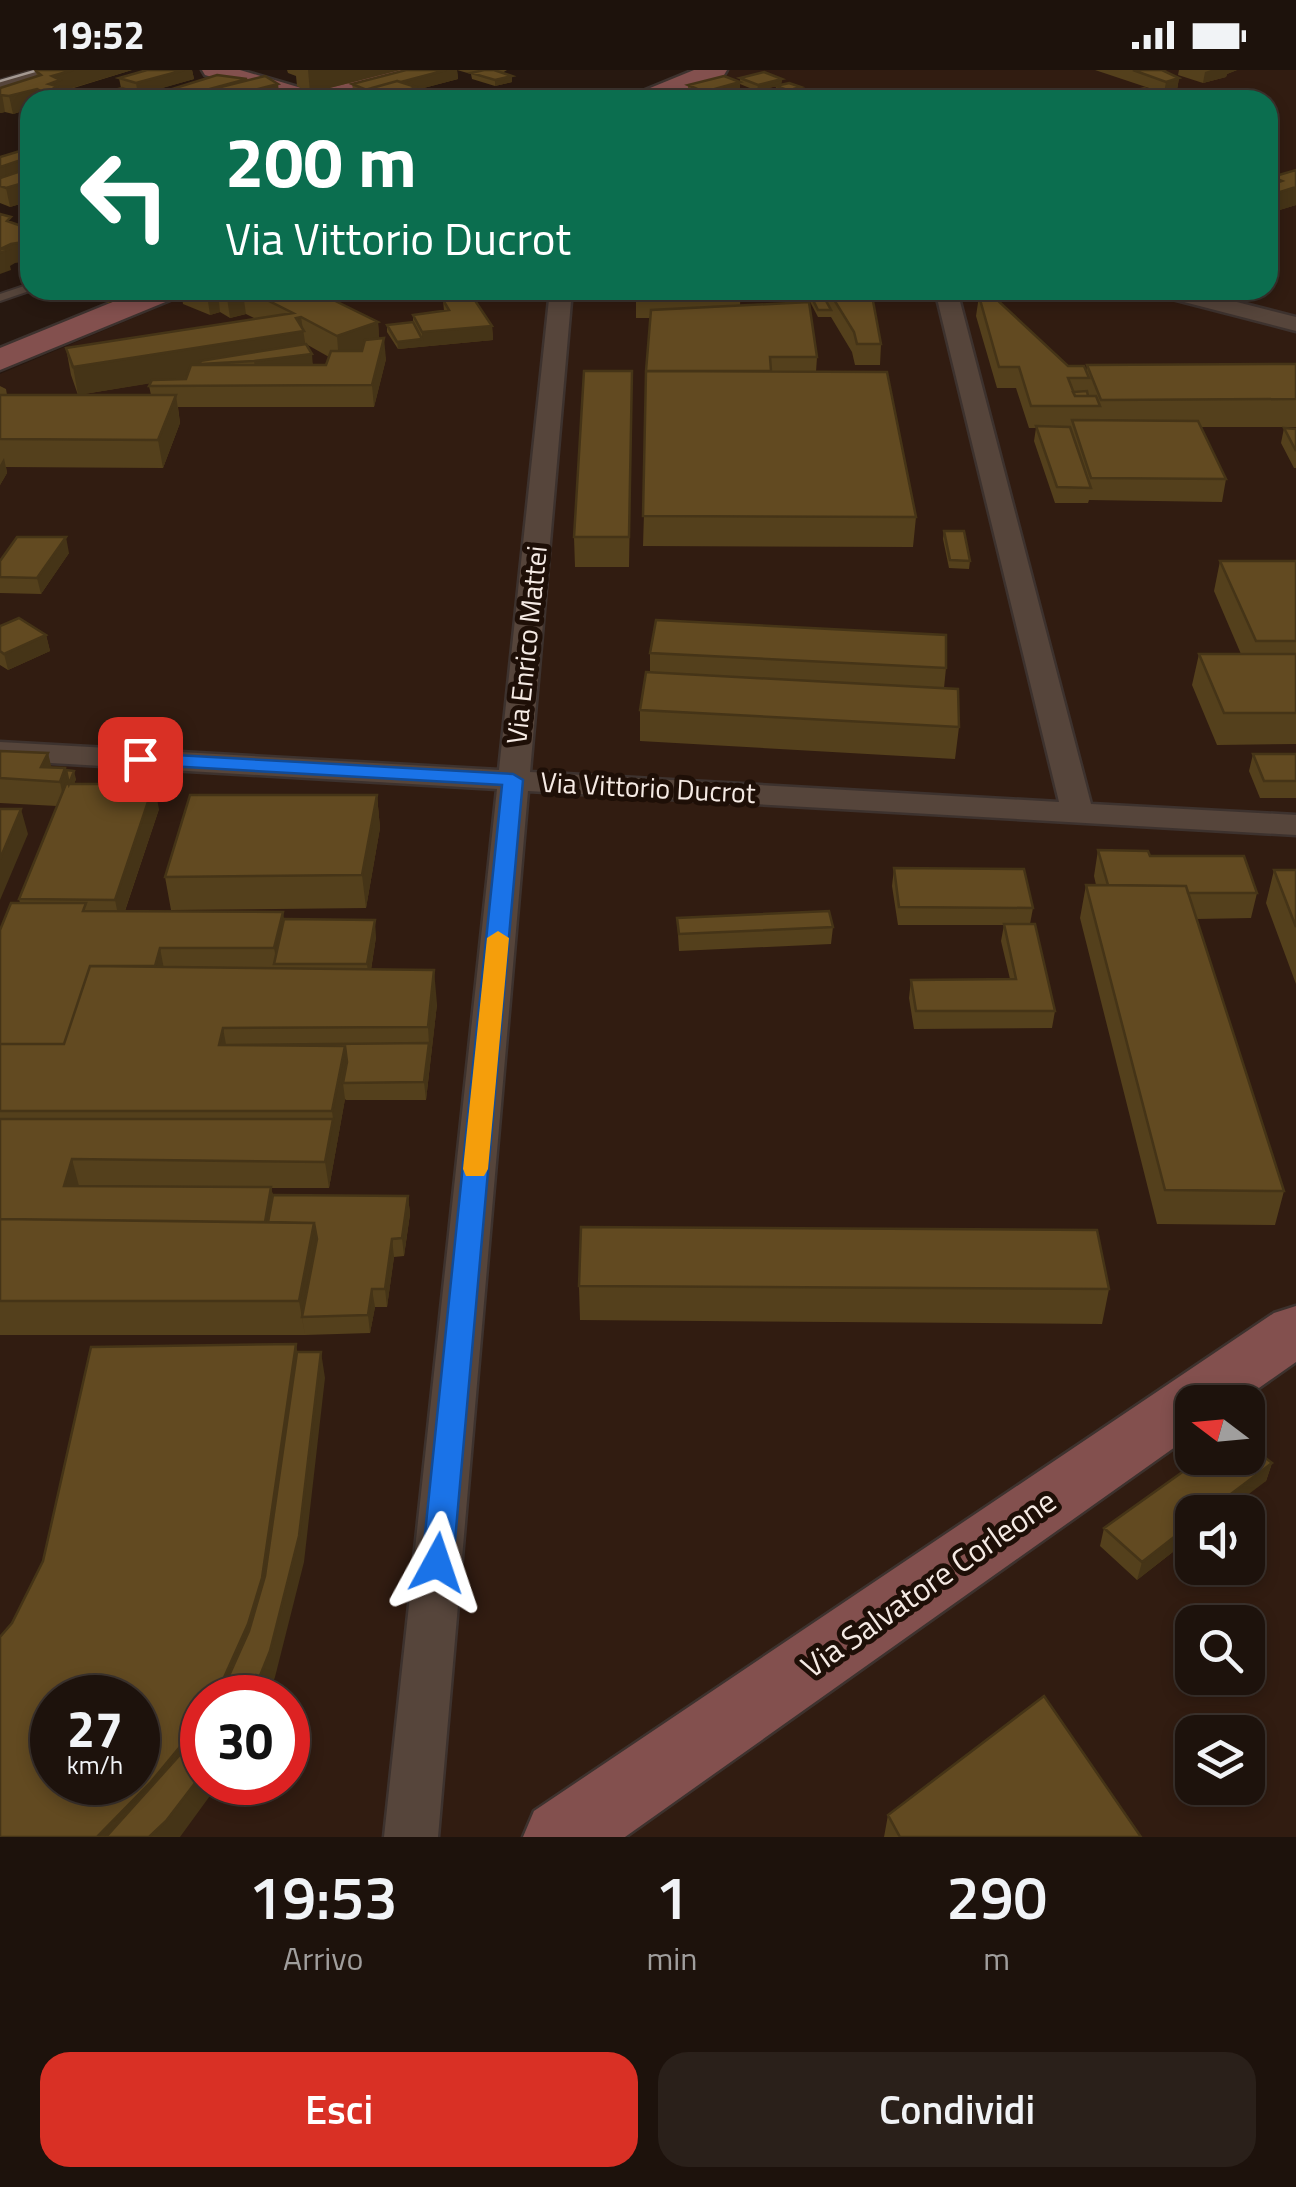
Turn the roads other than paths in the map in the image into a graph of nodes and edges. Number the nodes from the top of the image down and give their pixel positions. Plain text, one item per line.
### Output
1 (12, 70) edge
2 (54, 70) edge
3 (214, 70) edge
4 (422, 70) edge
5 (690, 70) edge
6 (715, 70) edge
7 (0, 73) edge
8 (0, 86) edge
9 (277, 90) edge
10 (342, 90) edge
11 (642, 90) edge
12 (666, 90) edge
13 (145, 300) edge
14 (560, 300) edge
15 (949, 300) edge
16 (1204, 300) edge
17 (1296, 324) edge
18 (0, 360) edge
19 (0, 752) edge
20 (513, 780) junction
21 (1078, 810) junction
22 (1296, 825) edge
23 (1296, 1330) edge
24 (410, 1837) edge
25 (560, 1837) edge

1 - 7 street
2 - 8 street
3 - 9 street
4 - 10 street
5 - 11 street
6 - 12 street
13 - 18 street
14 - 20 street, Via Enrico Mattei
15 - 21 street
16 - 17 street
19 - 20 street, Via Vittorio Ducrot
20 - 21 street, Via Vittorio Ducrot
20 - 24 street, Via Enrico Mattei
21 - 22 street, Via Vittorio Ducrot
23 - 25 street, Via Salvatore Corleone

